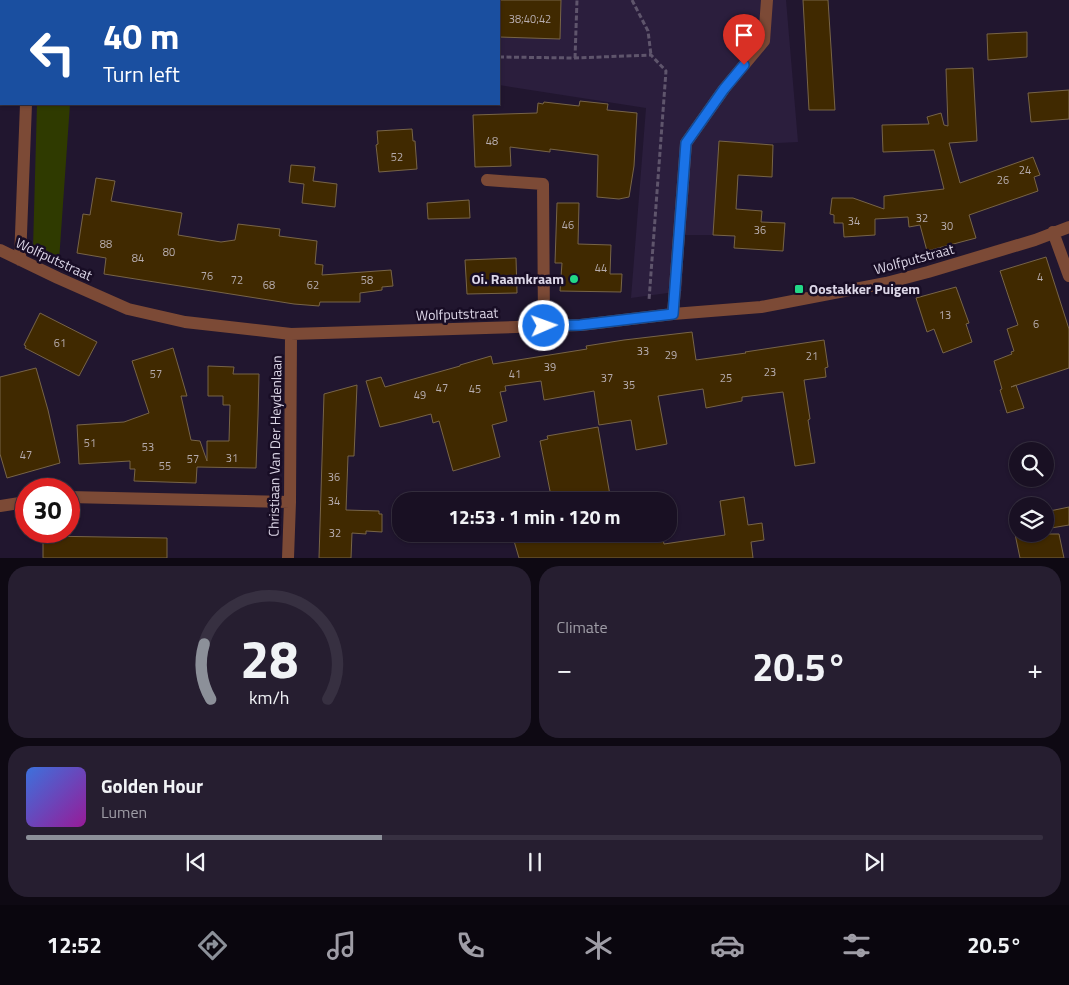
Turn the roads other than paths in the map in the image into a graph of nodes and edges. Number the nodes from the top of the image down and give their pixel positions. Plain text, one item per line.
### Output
1 (767, 0) edge
2 (26, 105) edge
3 (487, 180) dead end
4 (1069, 227) edge
5 (1053, 232) junction
6 (0, 250) edge
7 (20, 260) junction
8 (1069, 276) edge
9 (673, 314) junction
10 (544, 326) junction
11 (291, 334) junction
12 (80, 498) edge
13 (290, 502) junction
14 (15, 504) edge
15 (0, 506) edge
16 (288, 558) edge

1 - 9 street
2 - 7 street
3 - 10 street
4 - 5 street, Wolfputstraat
5 - 8 street
5 - 9 street, Wolfputstraat
6 - 7 street, Wolfputstraat
7 - 11 street, Wolfputstraat
9 - 10 street, Wolfputstraat
10 - 11 street, Wolfputstraat
11 - 13 street, Christiaan Van Der Heydenlaan
12 - 13 street
13 - 16 street, Christiaan Van Der Heydenlaan
14 - 15 street

